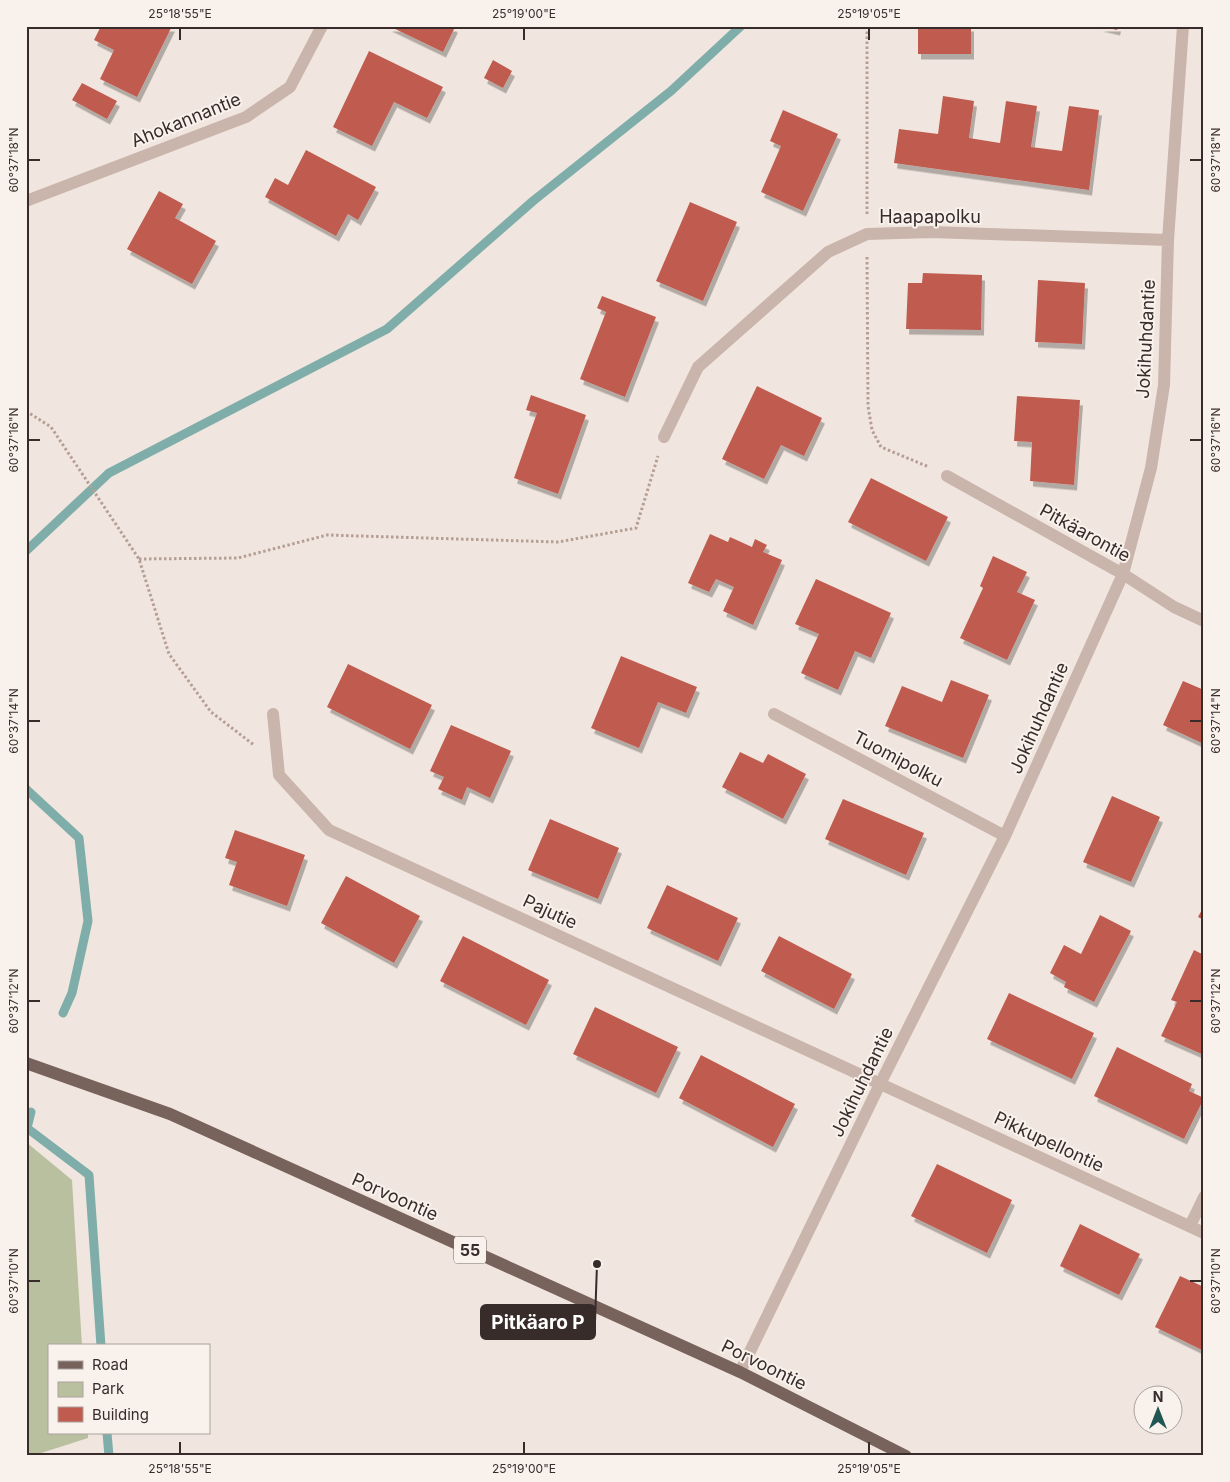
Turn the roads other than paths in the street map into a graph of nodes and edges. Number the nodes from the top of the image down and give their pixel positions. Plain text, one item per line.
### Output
1 (322, 26) edge
2 (1183, 26) edge
3 (26, 201) edge
4 (1168, 240) junction
5 (664, 437) road end
6 (947, 476) road end
7 (1123, 574) junction
8 (1204, 621) edge
9 (273, 714) dead end
10 (774, 714) dead end
11 (1005, 836) junction
12 (26, 1063) edge
13 (880, 1084) junction
14 (1204, 1197) edge
15 (1190, 1226) junction
16 (1204, 1233) edge
17 (740, 1372) junction
18 (906, 1456) edge

1 - 3 street, Ahokannantie
2 - 4 street, Jokihuhdantie
4 - 5 street, Haapapolku
4 - 7 street, Jokihuhdantie
6 - 7 street, Pitkäarontie
7 - 8 street, Pitkäarontie
7 - 11 street, Jokihuhdantie
9 - 13 street, Pajutie
10 - 11 street, Tuomipolku
11 - 13 street, Jokihuhdantie
12 - 17 main road, Porvoontie / 55
13 - 15 street, Pikkupellontie
13 - 17 street, Jokihuhdantie
14 - 15 street
15 - 16 street, Pikkupellontie
17 - 18 main road, Porvoontie / 55

